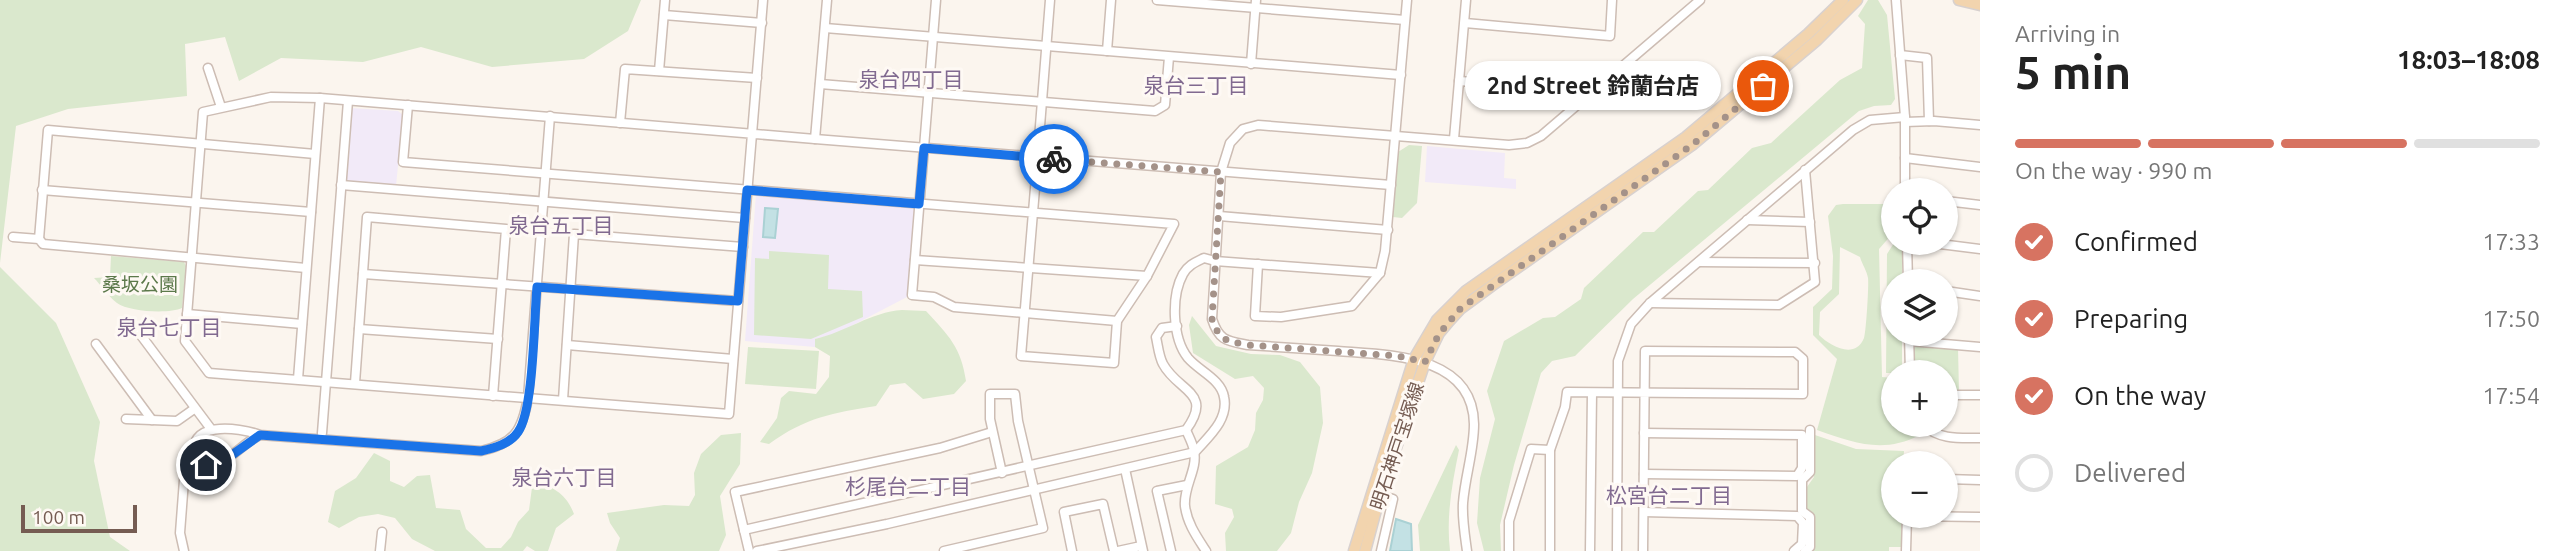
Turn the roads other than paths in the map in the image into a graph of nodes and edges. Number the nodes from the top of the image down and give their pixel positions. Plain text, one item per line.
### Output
1 (665, 0) edge
2 (764, 0) edge
3 (827, 0) edge
4 (936, 0) edge
5 (1050, 0) edge
6 (1111, 0) edge
7 (1157, 0) edge
8 (1407, 0) edge
9 (1466, 0) edge
10 (1612, 0) edge
11 (1700, 0) edge
12 (1843, 0) edge
13 (1857, 0) edge
14 (1896, 0) edge
15 (1959, 0) edge
16 (1256, 4) edge
17 (1980, 5) edge
18 (664, 15) junction
19 (1405, 20) junction
20 (762, 23) junction
21 (1465, 23) junction
22 (825, 28) junction
23 (934, 37) junction
24 (1047, 47) junction
25 (1107, 51) junction
26 (1900, 55) junction
27 (1169, 57) junction
28 (1251, 64) junction
29 (208, 68) dead end
30 (659, 71) junction
31 (1401, 75) junction
32 (757, 78) junction
33 (1459, 81) junction
34 (820, 84) junction
35 (1595, 91) junction
36 (929, 93) junction
37 (320, 98) junction
38 (348, 101) junction
39 (1043, 103) junction
40 (408, 105) junction
41 (221, 107) junction
42 (550, 116) junction
43 (1905, 120) junction
44 (1928, 121) junction
45 (620, 124) junction
46 (1980, 125) edge
47 (752, 134) junction
48 (1396, 135) junction
49 (815, 139) junction
50 (1454, 139) junction
51 (201, 145) junction
52 (924, 148) junction
53 (315, 154) junction
54 (1038, 157) junction
55 (1905, 158) junction
56 (1980, 167) edge
57 (1805, 170) junction
58 (1221, 172) junction
59 (545, 173) junction
60 (1905, 178) edge
61 (341, 185) junction
62 (1391, 186) junction
63 (42, 190) junction
64 (747, 190) junction
65 (543, 202) junction
66 (1958, 202) edge
67 (196, 204) junction
68 (919, 204) junction
69 (1980, 205) edge
70 (311, 212) junction
71 (1033, 212) junction
72 (1219, 216) junction
73 (745, 218) junction
74 (1747, 220) junction
75 (1810, 222) junction
76 (1388, 230) junction
77 (13, 237) dead end
78 (39, 239) junction
79 (1958, 246) edge
80 (743, 247) junction
81 (1980, 249) edge
82 (192, 258) junction
83 (915, 260) junction
84 (1214, 261) junction
85 (1699, 262) junction
86 (1258, 264) junction
87 (1815, 264) junction
88 (306, 268) junction
89 (1029, 269) junction
90 (1380, 273) junction
91 (363, 274) junction
92 (1147, 276) junction
93 (502, 284) junction
94 (537, 287) junction
95 (571, 289) junction
96 (1958, 293) edge
97 (1980, 296) edge
98 (738, 301) junction
99 (1650, 303) junction
100 (1025, 312) junction
101 (187, 314) junction
102 (1117, 321) junction
103 (131, 322) dead end
104 (302, 324) junction
105 (1177, 326) junction
106 (359, 329) junction
107 (498, 339) junction
108 (96, 344) dead end
109 (1958, 344) edge
110 (567, 345) junction
111 (1980, 347) edge
112 (733, 359) junction
113 (1420, 360) junction
114 (298, 379) junction
115 (326, 381) junction
116 (355, 383) junction
117 (1645, 392) junction
118 (1592, 393) junction
119 (1618, 393) junction
120 (1958, 395) edge
121 (1980, 395) edge
122 (493, 396) junction
123 (528, 397) junction
124 (563, 400) junction
125 (194, 409) junction
126 (126, 419) dead end
127 (152, 420) junction
128 (211, 429) junction
129 (1186, 430) junction
130 (1810, 430) dead end
131 (992, 432) junction
132 (322, 433) dead end
133 (1644, 433) junction
134 (260, 435) junction
135 (1945, 437) edge
136 (1980, 438) edge
137 (1550, 450) junction
138 (1195, 452) junction
139 (197, 460) junction
140 (1028, 467) junction
141 (1125, 469) junction
142 (1002, 473) junction
143 (1644, 474) junction
144 (1958, 479) edge
145 (1980, 480) edge
146 (1186, 485) junction
147 (1033, 490) junction
148 (1380, 495) junction
149 (1644, 512) junction
150 (1980, 517) edge
151 (744, 530) junction
152 (382, 532) dead end
153 (1142, 548) edge
154 (184, 551) edge
155 (380, 551) edge
156 (749, 551) edge
157 (757, 551) edge
158 (944, 551) edge
159 (1072, 551) edge
160 (1116, 551) edge
161 (1171, 551) edge
162 (1206, 551) edge
163 (1354, 551) edge
164 (1365, 551) edge
165 (1381, 551) edge
166 (1467, 551) edge
167 (1509, 551) edge
168 (1550, 551) edge
169 (1590, 551) edge
170 (1617, 551) edge
171 (1643, 551) edge
172 (1794, 551) edge
173 (1805, 551) edge
174 (1906, 551) edge

1 - 18 street
2 - 20 street
3 - 22 street
4 - 23 street
5 - 24 street
6 - 25 street
7 - 16 street
8 - 19 street
9 - 21 street
10 - 21 street
11 - 35 street
12 - 113 main road, 明石神戸宝塚線
13 - 113 main road, 明石神戸宝塚線
14 - 26 street
15 - 17 main road
16 - 19 street
16 - 28 street
18 - 20 street
18 - 30 street
19 - 31 street
20 - 32 street
21 - 33 street
22 - 23 street
22 - 34 street
23 - 24 street
23 - 36 street
24 - 25 street
24 - 39 street
25 - 27 street
26 - 43 street
26 - 44 street
27 - 28 street
27 - 39 street
28 - 31 street
29 - 41 street
30 - 32 street
30 - 45 street
31 - 48 street
32 - 47 street
33 - 35 street
33 - 50 street
34 - 36 street
34 - 49 street
35 - 50 street
36 - 39 street
36 - 52 street
37 - 38 street
37 - 41 street
37 - 53 street
38 - 40 street
38 - 61 street
39 - 54 street
40 - 42 street
40 - 59 street
41 - 51 street
42 - 45 street
42 - 59 street
43 - 44 street
43 - 55 street
43 - 57 street
44 - 46 street
45 - 47 street
47 - 49 street
47 - 64 street
48 - 50 street
48 - 58 street
48 - 62 street
49 - 52 street
51 - 53 street
51 - 63 street
51 - 67 street
52 - 54 street
52 - 68 street
53 - 70 street
54 - 58 street
54 - 71 street
55 - 56 street
55 - 60 street
57 - 74 street
57 - 75 street
58 - 62 street
58 - 72 street
59 - 64 street
59 - 65 street
61 - 65 street
61 - 115 street
62 - 76 street
63 - 67 street
63 - 78 street
64 - 68 street
64 - 73 street
65 - 73 street
65 - 94 street
66 - 69 street
67 - 70 street
67 - 82 street
68 - 71 street
68 - 83 street
70 - 88 street
71 - 89 street
71 - 92 street
72 - 76 street
72 - 84 street
73 - 80 street
74 - 75 street
74 - 85 street
75 - 87 street
76 - 90 street
77 - 78 street
78 - 82 street
79 - 81 street
80 - 95 street
80 - 98 street
82 - 88 street
82 - 101 street
83 - 89 street
83 - 100 street
84 - 86 street
84 - 105 street
84 - 113 street
85 - 87 street
85 - 99 street
86 - 90 street
86 - 90 street
87 - 99 street
88 - 104 street
89 - 92 street
89 - 100 street
91 - 93 street
91 - 93 street
91 - 106 street
92 - 102 street
93 - 94 street
93 - 107 street
94 - 95 street
94 - 123 street
95 - 98 street
95 - 110 street
96 - 97 street
98 - 112 street
99 - 119 street
100 - 102 street
100 - 102 street
101 - 104 street
101 - 114 street
103 - 125 street
104 - 114 street
105 - 129 street
105 - 138 street
106 - 107 street
106 - 116 street
107 - 122 street
108 - 127 street
109 - 111 street
110 - 112 street
110 - 124 street
112 - 124 street
113 - 148 main road, 明石神戸宝塚線
113 - 163 main road, 明石神戸宝塚線
113 - 166 street
114 - 115 street
115 - 116 street
115 - 132 street
116 - 122 street
117 - 117 street
117 - 119 street
117 - 133 street
118 - 119 street
118 - 137 street
118 - 169 street
119 - 170 street
120 - 121 street
122 - 123 street
123 - 124 street
123 - 134 street
125 - 127 street
125 - 128 street
126 - 127 street
128 - 134 street
128 - 139 street
129 - 138 street
129 - 140 street
130 - 173 street
131 - 140 street
131 - 142 street
131 - 151 street
133 - 143 street
133 - 143 street
134 - 139 street
135 - 136 street
137 - 167 street
137 - 168 street
138 - 141 street
138 - 146 street
139 - 154 street
140 - 142 street
140 - 147 street
141 - 147 street
141 - 153 street
142 - 151 street
143 - 149 street
144 - 145 street
146 - 161 street
146 - 162 street
147 - 157 street
147 - 158 street
148 - 164 main road, 明石神戸宝塚線
148 - 165 street
149 - 171 street
149 - 172 street
150 - 174 street
151 - 156 street
152 - 155 street
153 - 160 street
159 - 160 street

